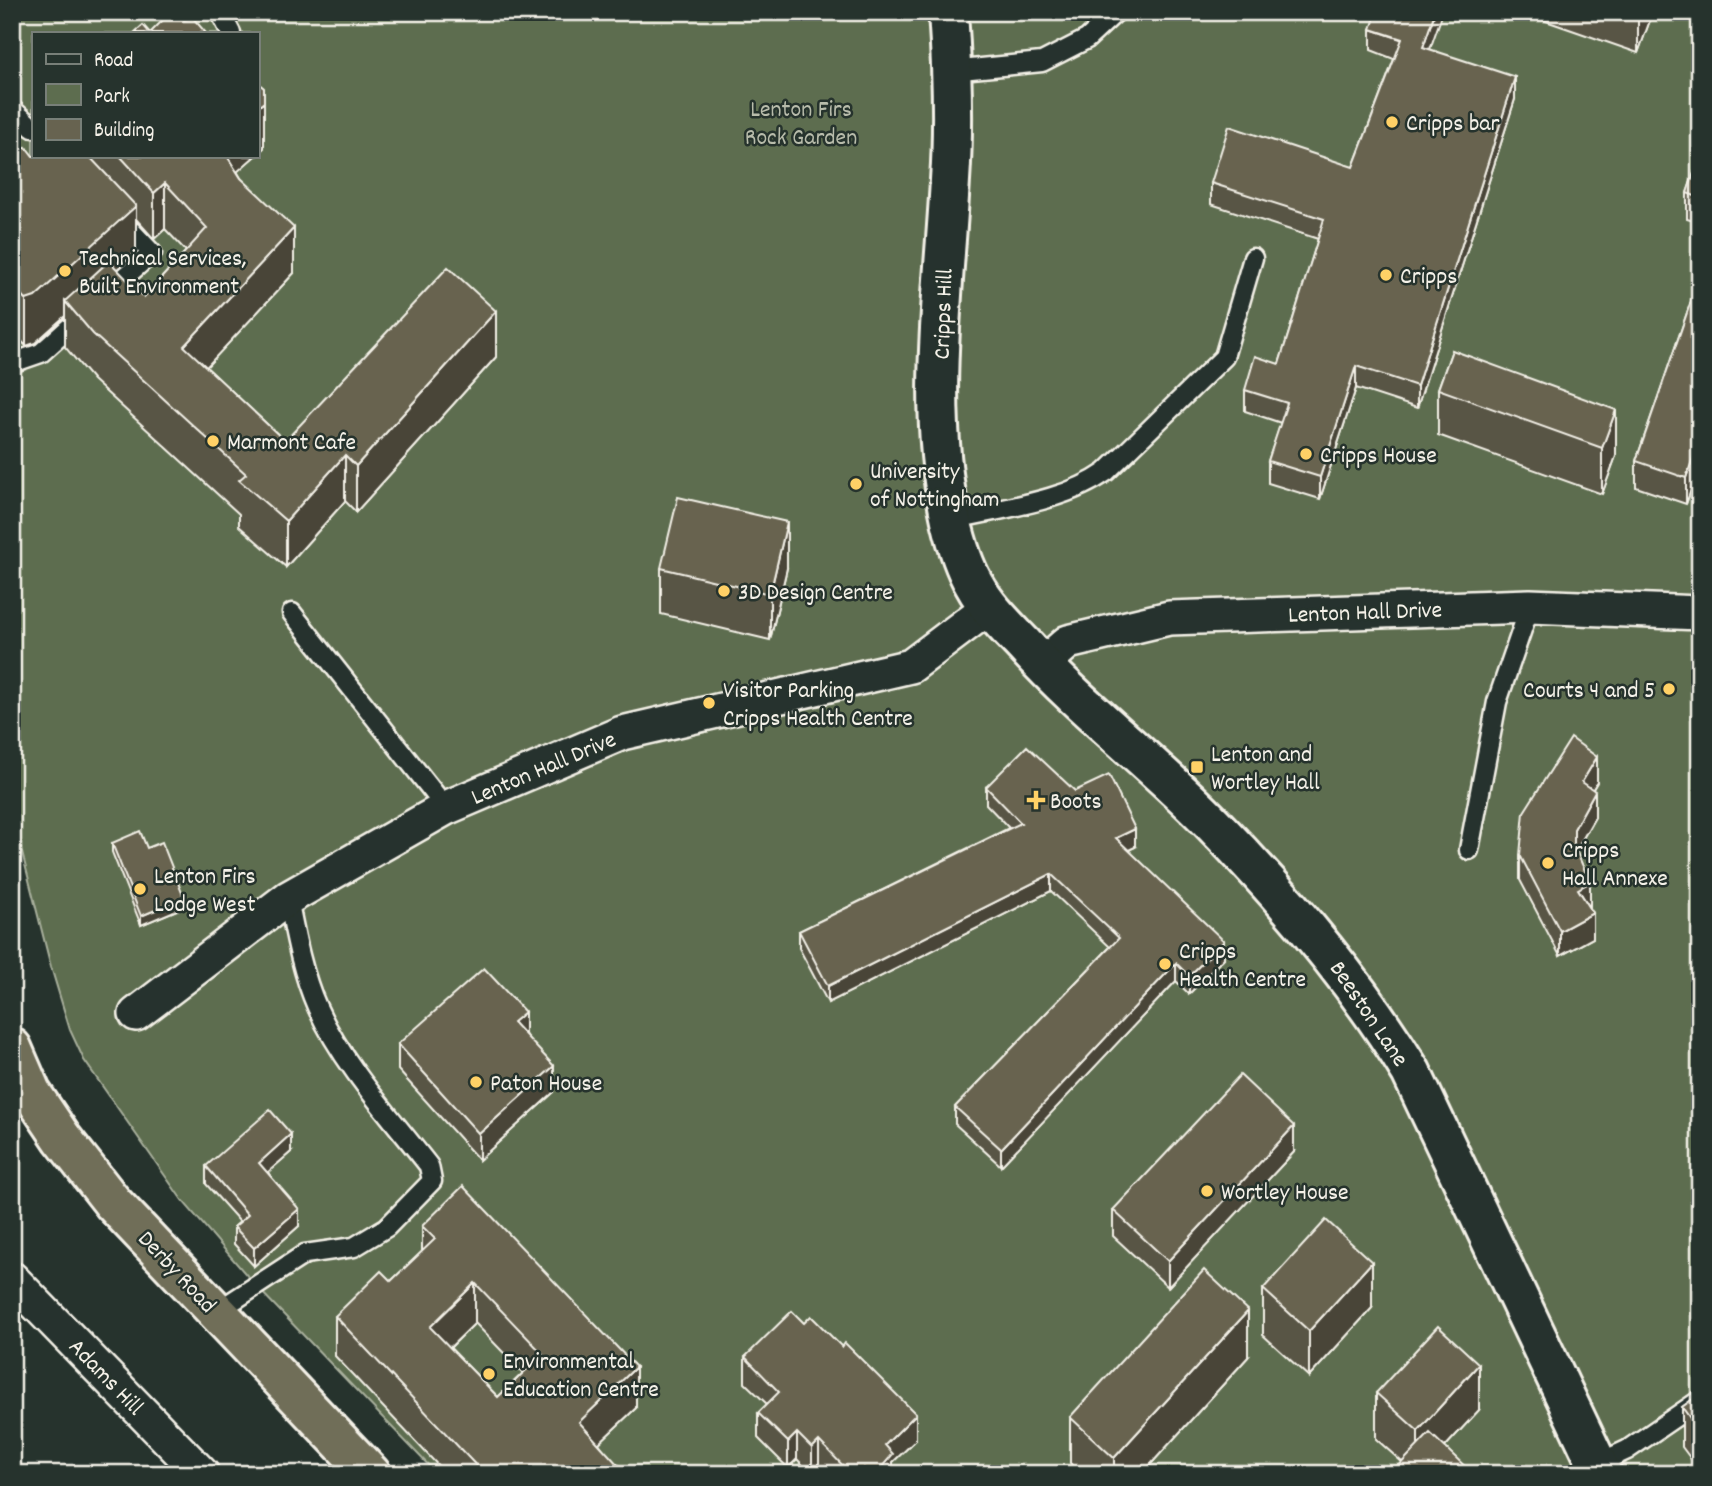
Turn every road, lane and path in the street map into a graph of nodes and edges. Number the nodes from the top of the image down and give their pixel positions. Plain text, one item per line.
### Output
1 (220, 12) edge
2 (947, 12) edge
3 (1116, 12) edge
4 (230, 32) edge
5 (951, 71) junction
6 (12, 109) edge
7 (32, 127) edge
8 (107, 204) edge
9 (1253, 258) dead end
10 (12, 363) edge
11 (951, 520) junction
12 (1530, 606) junction
13 (989, 607) junction
14 (292, 613) dead end
15 (1700, 613) edge
16 (1042, 665) junction
17 (446, 808) junction
18 (1469, 850) dead end
19 (288, 898) junction
20 (136, 1014) dead end
21 (12, 1048) edge
22 (12, 1279) edge
23 (216, 1312) junction
24 (1700, 1400) edge
25 (1600, 1469) edge
26 (202, 1474) edge
27 (371, 1474) edge

1 - 4 lane
2 - 5 street, Cripps Hill
3 - 5 lane
5 - 11 street, Cripps Hill
6 - 7 lane
8 - 10 lane
9 - 11 lane
11 - 13 street, Cripps Hill
12 - 15 street, Lenton Hall Drive
12 - 16 street, Lenton Hall Drive
12 - 18 lane
13 - 16 street, Beeston Lane
13 - 17 street, Lenton Hall Drive
14 - 17 lane
16 - 25 street, Beeston Lane
17 - 19 street, Lenton Hall Drive
19 - 20 street, Lenton Hall Drive
19 - 23 lane
21 - 23 highway, Derby Road
22 - 26 street, Adams Hill
23 - 27 highway, Derby Road
24 - 25 lane

